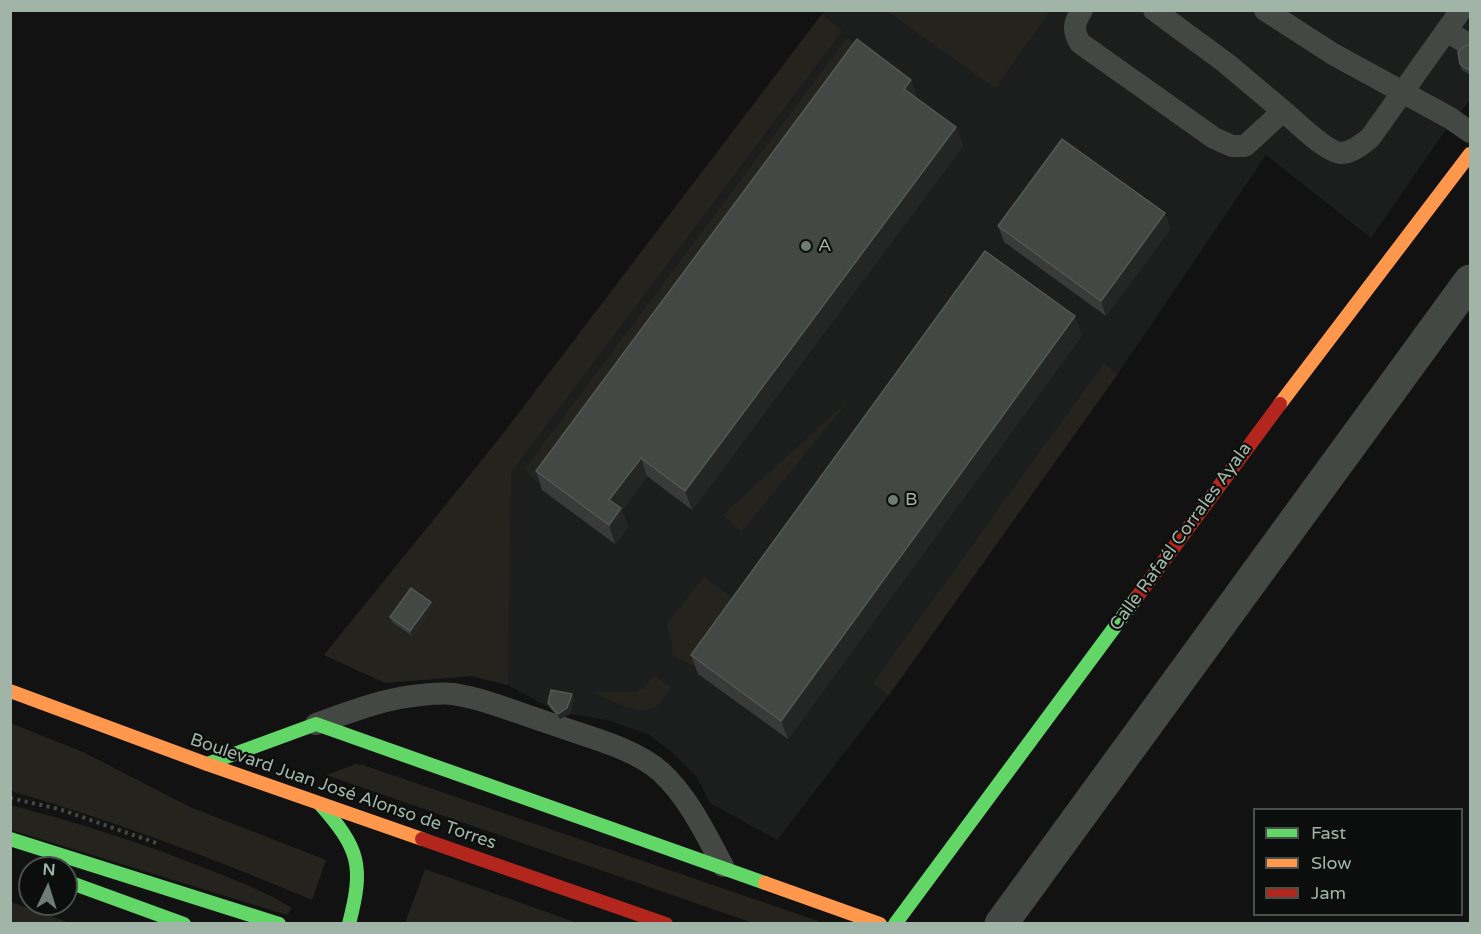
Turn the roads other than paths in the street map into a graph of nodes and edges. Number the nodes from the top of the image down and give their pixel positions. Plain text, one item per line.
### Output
1 (1082, 10) edge
2 (1154, 10) edge
3 (1265, 10) edge
4 (1461, 10) edge
5 (1446, 31) junction
6 (1470, 45) edge
7 (1403, 93) junction
8 (1283, 111) junction
9 (1470, 132) edge
10 (1470, 154) edge
11 (1470, 281) edge
12 (10, 691) edge
13 (316, 724) junction
14 (207, 764) junction
15 (320, 803) junction
16 (10, 839) edge
17 (723, 866) junction
18 (78, 885) edge
19 (184, 924) edge
20 (279, 924) edge
21 (349, 924) edge
22 (666, 924) edge
23 (880, 924) edge
24 (895, 924) edge
25 (1001, 924) edge

1 - 8 lane
2 - 8 lane
3 - 7 lane
4 - 5 lane
5 - 6 lane
5 - 7 lane
7 - 8 lane
7 - 9 lane
10 - 24 street, Calle Rafaél Corrales Ayala
11 - 25 street
12 - 14 street, Boulevard Juan José Alonso de Torres
13 - 14 street
13 - 17 street
13 - 17 lane
14 - 15 street, Boulevard Juan José Alonso de Torres
15 - 21 street
15 - 22 street, Boulevard Juan José Alonso de Torres
16 - 20 street
17 - 23 street
18 - 19 street

